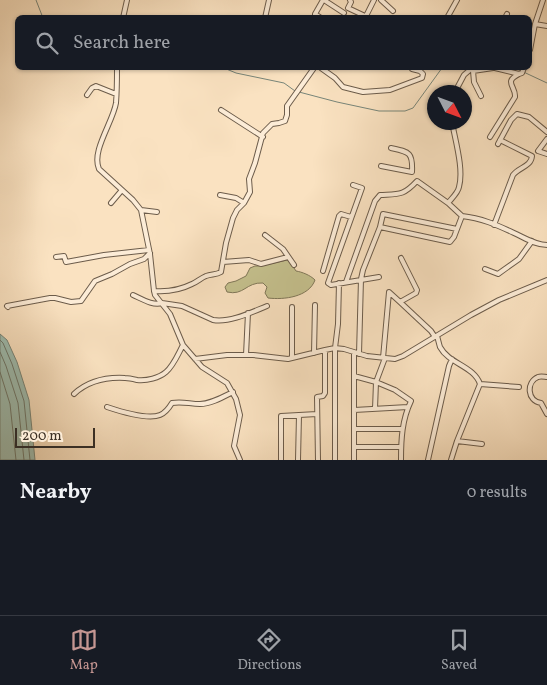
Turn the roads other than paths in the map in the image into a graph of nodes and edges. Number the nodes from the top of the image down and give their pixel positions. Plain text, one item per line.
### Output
1 (126, 0) edge
2 (269, 0) edge
3 (323, 0) edge
4 (350, 0) edge
5 (374, 0) edge
6 (381, 0) edge
7 (457, 0) edge
8 (542, 0) edge
9 (348, 8) junction
10 (393, 11) dead end
11 (344, 13) joint
12 (124, 15) edge
13 (266, 15) edge
14 (317, 15) edge
15 (361, 15) edge
16 (366, 15) edge
17 (449, 15) edge
18 (535, 24) junction
19 (547, 26) edge
20 (532, 40) edge
21 (118, 70) edge
22 (313, 70) edge
23 (325, 70) edge
24 (416, 70) edge
25 (470, 70) edge
26 (480, 70) edge
27 (473, 71) joint
28 (522, 71) edge
29 (459, 85) edge
30 (116, 94) junction
31 (87, 95) dead end
32 (481, 96) dead end
33 (510, 104) junction
34 (222, 110) dead end
35 (515, 115) junction
36 (454, 130) edge
37 (547, 132) edge
38 (490, 137) dead end
39 (262, 138) junction
40 (547, 138) edge
41 (391, 148) dead end
42 (547, 154) edge
43 (381, 166) dead end
44 (412, 172) junction
45 (417, 181) junction
46 (353, 185) dead end
47 (122, 190) junction
48 (220, 195) dead end
49 (111, 203) dead end
50 (244, 204) junction
51 (448, 204) junction
52 (141, 210) junction
53 (371, 211) junction
54 (157, 212) dead end
55 (383, 214) junction
56 (462, 216) junction
57 (351, 218) junction
58 (494, 224) junction
59 (380, 227) junction
60 (457, 229) junction
61 (265, 235) dead end
62 (532, 241) junction
63 (547, 245) edge
64 (150, 252) junction
65 (56, 257) dead end
66 (288, 257) junction
67 (401, 258) dead end
68 (223, 262) junction
69 (294, 266) dead end
70 (485, 269) dead end
71 (323, 271) dead end
72 (379, 277) dead end
73 (361, 279) junction
74 (547, 280) edge
75 (346, 282) junction
76 (339, 284) junction
77 (154, 291) junction
78 (133, 295) dead end
79 (400, 302) junction
80 (162, 303) junction
81 (315, 305) dead end
82 (267, 306) dead end
83 (8, 307) dead end
84 (292, 307) dead end
85 (248, 313) junction
86 (436, 336) junction
87 (183, 345) junction
88 (335, 348) junction
89 (325, 350) junction
90 (314, 353) junction
91 (357, 354) junction
92 (246, 355) junction
93 (292, 358) junction
94 (384, 358) junction
95 (195, 359) junction
96 (452, 359) junction
97 (354, 376) junction
98 (547, 377) edge
99 (376, 382) junction
100 (480, 384) junction
101 (519, 387) dead end
102 (233, 392) junction
103 (74, 394) dead end
104 (107, 407) dead end
105 (408, 407) junction
106 (375, 409) junction
107 (354, 410) junction
108 (317, 414) junction
109 (547, 414) edge
110 (299, 415) junction
111 (354, 429) junction
112 (402, 429) junction
113 (457, 441) junction
114 (482, 444) dead end
115 (354, 447) junction
116 (401, 447) junction
117 (240, 460) edge
118 (281, 460) edge
119 (298, 460) edge
120 (318, 460) edge
121 (335, 460) edge
122 (354, 460) edge
123 (401, 460) edge
124 (428, 460) edge
125 (451, 460) edge

1 - 12 street
2 - 13 street
3 - 11 street
3 - 14 street
4 - 9 street
5 - 16 street
6 - 10 street
7 - 17 street
8 - 18 street
9 - 11 street
9 - 15 street
18 - 19 street
18 - 20 street
21 - 30 street
22 - 39 street
23 - 24 street
25 - 29 street
26 - 27 street
27 - 32 street
28 - 33 street
30 - 31 street
30 - 47 street
33 - 35 street
33 - 38 street
34 - 39 street
35 - 37 street
35 - 58 street
36 - 51 street
39 - 50 street
40 - 42 street
41 - 44 street
43 - 44 street
44 - 45 street
45 - 51 street
45 - 53 street
46 - 57 street
47 - 49 street
47 - 52 street
48 - 50 street
50 - 68 street
51 - 56 street
52 - 54 street
52 - 64 street
53 - 55 street
53 - 75 street
55 - 59 street
55 - 60 street
56 - 58 street
56 - 60 street
57 - 71 street
57 - 76 street
58 - 62 street
59 - 60 street
59 - 73 street
61 - 66 street
62 - 63 street
62 - 70 street
64 - 65 street
64 - 77 street
64 - 83 street
66 - 68 street
66 - 69 street
67 - 79 street
68 - 77 street
72 - 73 street
73 - 75 street
73 - 91 street
74 - 86 street
75 - 76 street
76 - 88 street
77 - 80 street
78 - 80 street
79 - 86 street
79 - 94 street
80 - 85 street
80 - 87 street
81 - 90 street
82 - 85 street
84 - 93 street
85 - 92 street
86 - 94 street
86 - 96 street
87 - 95 street
87 - 103 street
88 - 89 street
88 - 91 street
88 - 121 street
89 - 90 street
89 - 108 street
90 - 93 street
91 - 94 street
91 - 97 street
92 - 93 street
92 - 95 street
94 - 99 street
95 - 102 street
96 - 100 street
96 - 124 street
97 - 99 street
97 - 107 street
98 - 109 street
99 - 105 street
99 - 106 street
100 - 101 street
100 - 113 street
102 - 104 street
102 - 117 street
105 - 106 street
105 - 112 street
106 - 107 street
107 - 111 street
108 - 110 street
108 - 120 street
110 - 118 street
110 - 119 street
111 - 112 street
111 - 115 street
112 - 116 street
113 - 114 street
113 - 125 street
115 - 116 street
115 - 122 street
116 - 123 street

